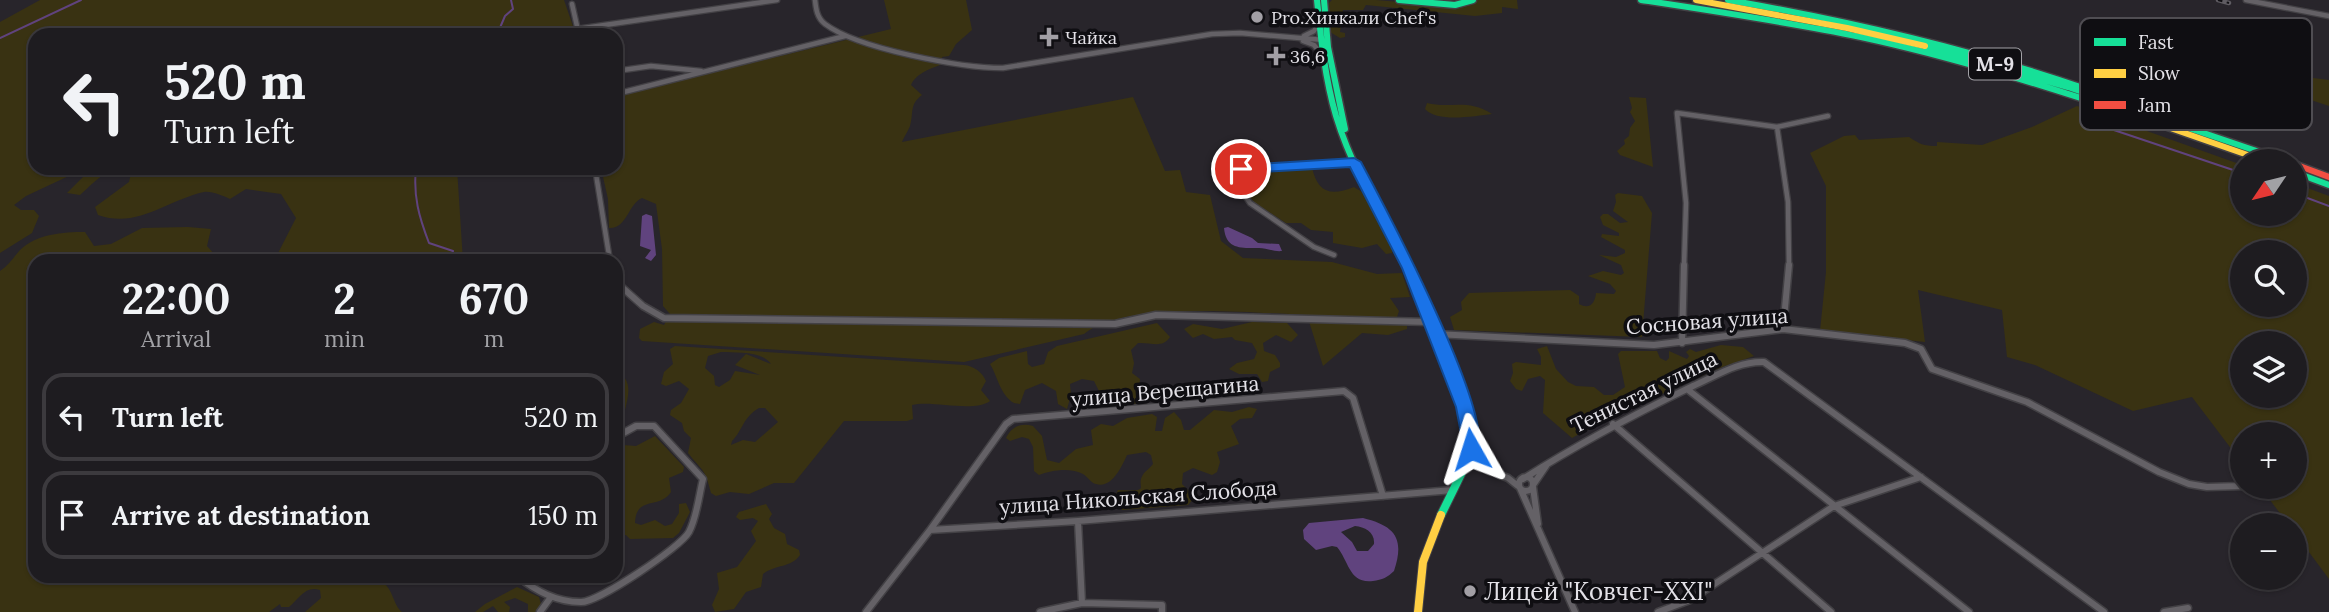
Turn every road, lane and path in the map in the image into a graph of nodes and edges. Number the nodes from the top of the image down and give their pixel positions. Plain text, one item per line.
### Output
1 (778, 0) edge
2 (815, 0) edge
3 (1399, 0) edge
4 (1473, 0) edge
5 (1642, 0) edge
6 (1696, 0) edge
7 (1728, 0) edge
8 (2246, 0) edge
9 (1321, 2) edge
10 (572, 4) dead end
11 (2329, 16) edge
12 (1319, 22) junction
13 (577, 28) edge
14 (584, 28) edge
15 (845, 36) junction
16 (1290, 37) junction
17 (1324, 40) junction
18 (1323, 56) junction
19 (623, 70) edge
20 (704, 71) junction
21 (2080, 86) edge
22 (2080, 90) edge
23 (623, 92) edge
24 (2080, 98) edge
25 (1828, 116) dead end
26 (1777, 127) junction
27 (2174, 130) edge
28 (2200, 130) edge
29 (1348, 144) junction
30 (2230, 149) edge
31 (2253, 149) edge
32 (1354, 162) junction
33 (2307, 169) edge
34 (596, 175) edge
35 (2307, 177) edge
36 (2329, 177) edge
37 (2329, 185) edge
38 (609, 254) edge
39 (1334, 255) dead end
40 (623, 288) edge
41 (1430, 322) junction
42 (1783, 329) junction
43 (1435, 334) junction
44 (1682, 343) junction
45 (1687, 389) junction
46 (1613, 424) junction
47 (623, 433) edge
48 (1550, 461) junction
49 (1466, 462) junction
50 (1921, 477) junction
51 (1520, 483) junction
52 (1533, 486) junction
53 (2230, 486) edge
54 (1453, 491) junction
55 (1383, 496) junction
56 (1834, 506) junction
57 (1078, 521) junction
58 (930, 530) junction
59 (1539, 534) junction
60 (1763, 552) junction
61 (623, 580) edge
62 (526, 583) edge
63 (618, 583) edge
64 (551, 597) junction
65 (1082, 603) junction
66 (2188, 608) dead end
67 (540, 612) edge
68 (866, 612) edge
69 (1040, 612) edge
70 (1162, 612) edge
71 (1418, 612) edge
72 (1575, 612) edge
73 (1658, 612) edge
74 (1831, 612) edge
75 (1969, 612) edge
76 (2104, 612) edge
77 (2164, 612) edge

1 - 14 street
2 - 15 street
3 - 4 main road
5 - 24 main road, М-9
6 - 22 main road, М-9
7 - 21 main road
8 - 11 street
9 - 12 main road
9 - 17 main road
10 - 13 street
12 - 16 street
12 - 17 main road
15 - 16 street
15 - 20 street
16 - 17 street
16 - 18 street
17 - 18 main road
17 - 29 main road
18 - 29 main road
19 - 20 street
20 - 23 street
25 - 26 street
26 - 42 street
26 - 44 street
27 - 30 main road, М-9
28 - 31 main road, М-9
29 - 32 main road
32 - 39 street
32 - 41 main road
33 - 36 main road
34 - 38 street
35 - 37 main road
40 - 41 street
41 - 43 main road
42 - 44 street, Сосновая улица
42 - 53 street, Сосновая улица
43 - 44 street, Сосновая улица
43 - 49 main road
45 - 46 street, Тенистая улица
45 - 50 street, Тенистая улица
45 - 56 street
46 - 48 street, Тенистая улица
46 - 60 street
47 - 61 street
48 - 51 street, Тенистая улица
48 - 52 street, Тенистая улица
49 - 51 street
49 - 54 main road
50 - 56 street
50 - 76 street
51 - 52 street
51 - 59 street
52 - 59 street
54 - 55 street, улица Никольская Слобода
54 - 71 main road
55 - 57 street, улица Никольская Слобода
55 - 58 street, улица Верещагина
56 - 60 street
56 - 75 street
57 - 58 street, улица Никольская Слобода
57 - 65 street
58 - 68 street
59 - 72 street
60 - 73 street
60 - 74 street
62 - 64 street
63 - 64 street
64 - 67 street
65 - 69 street
65 - 70 street
66 - 77 street

